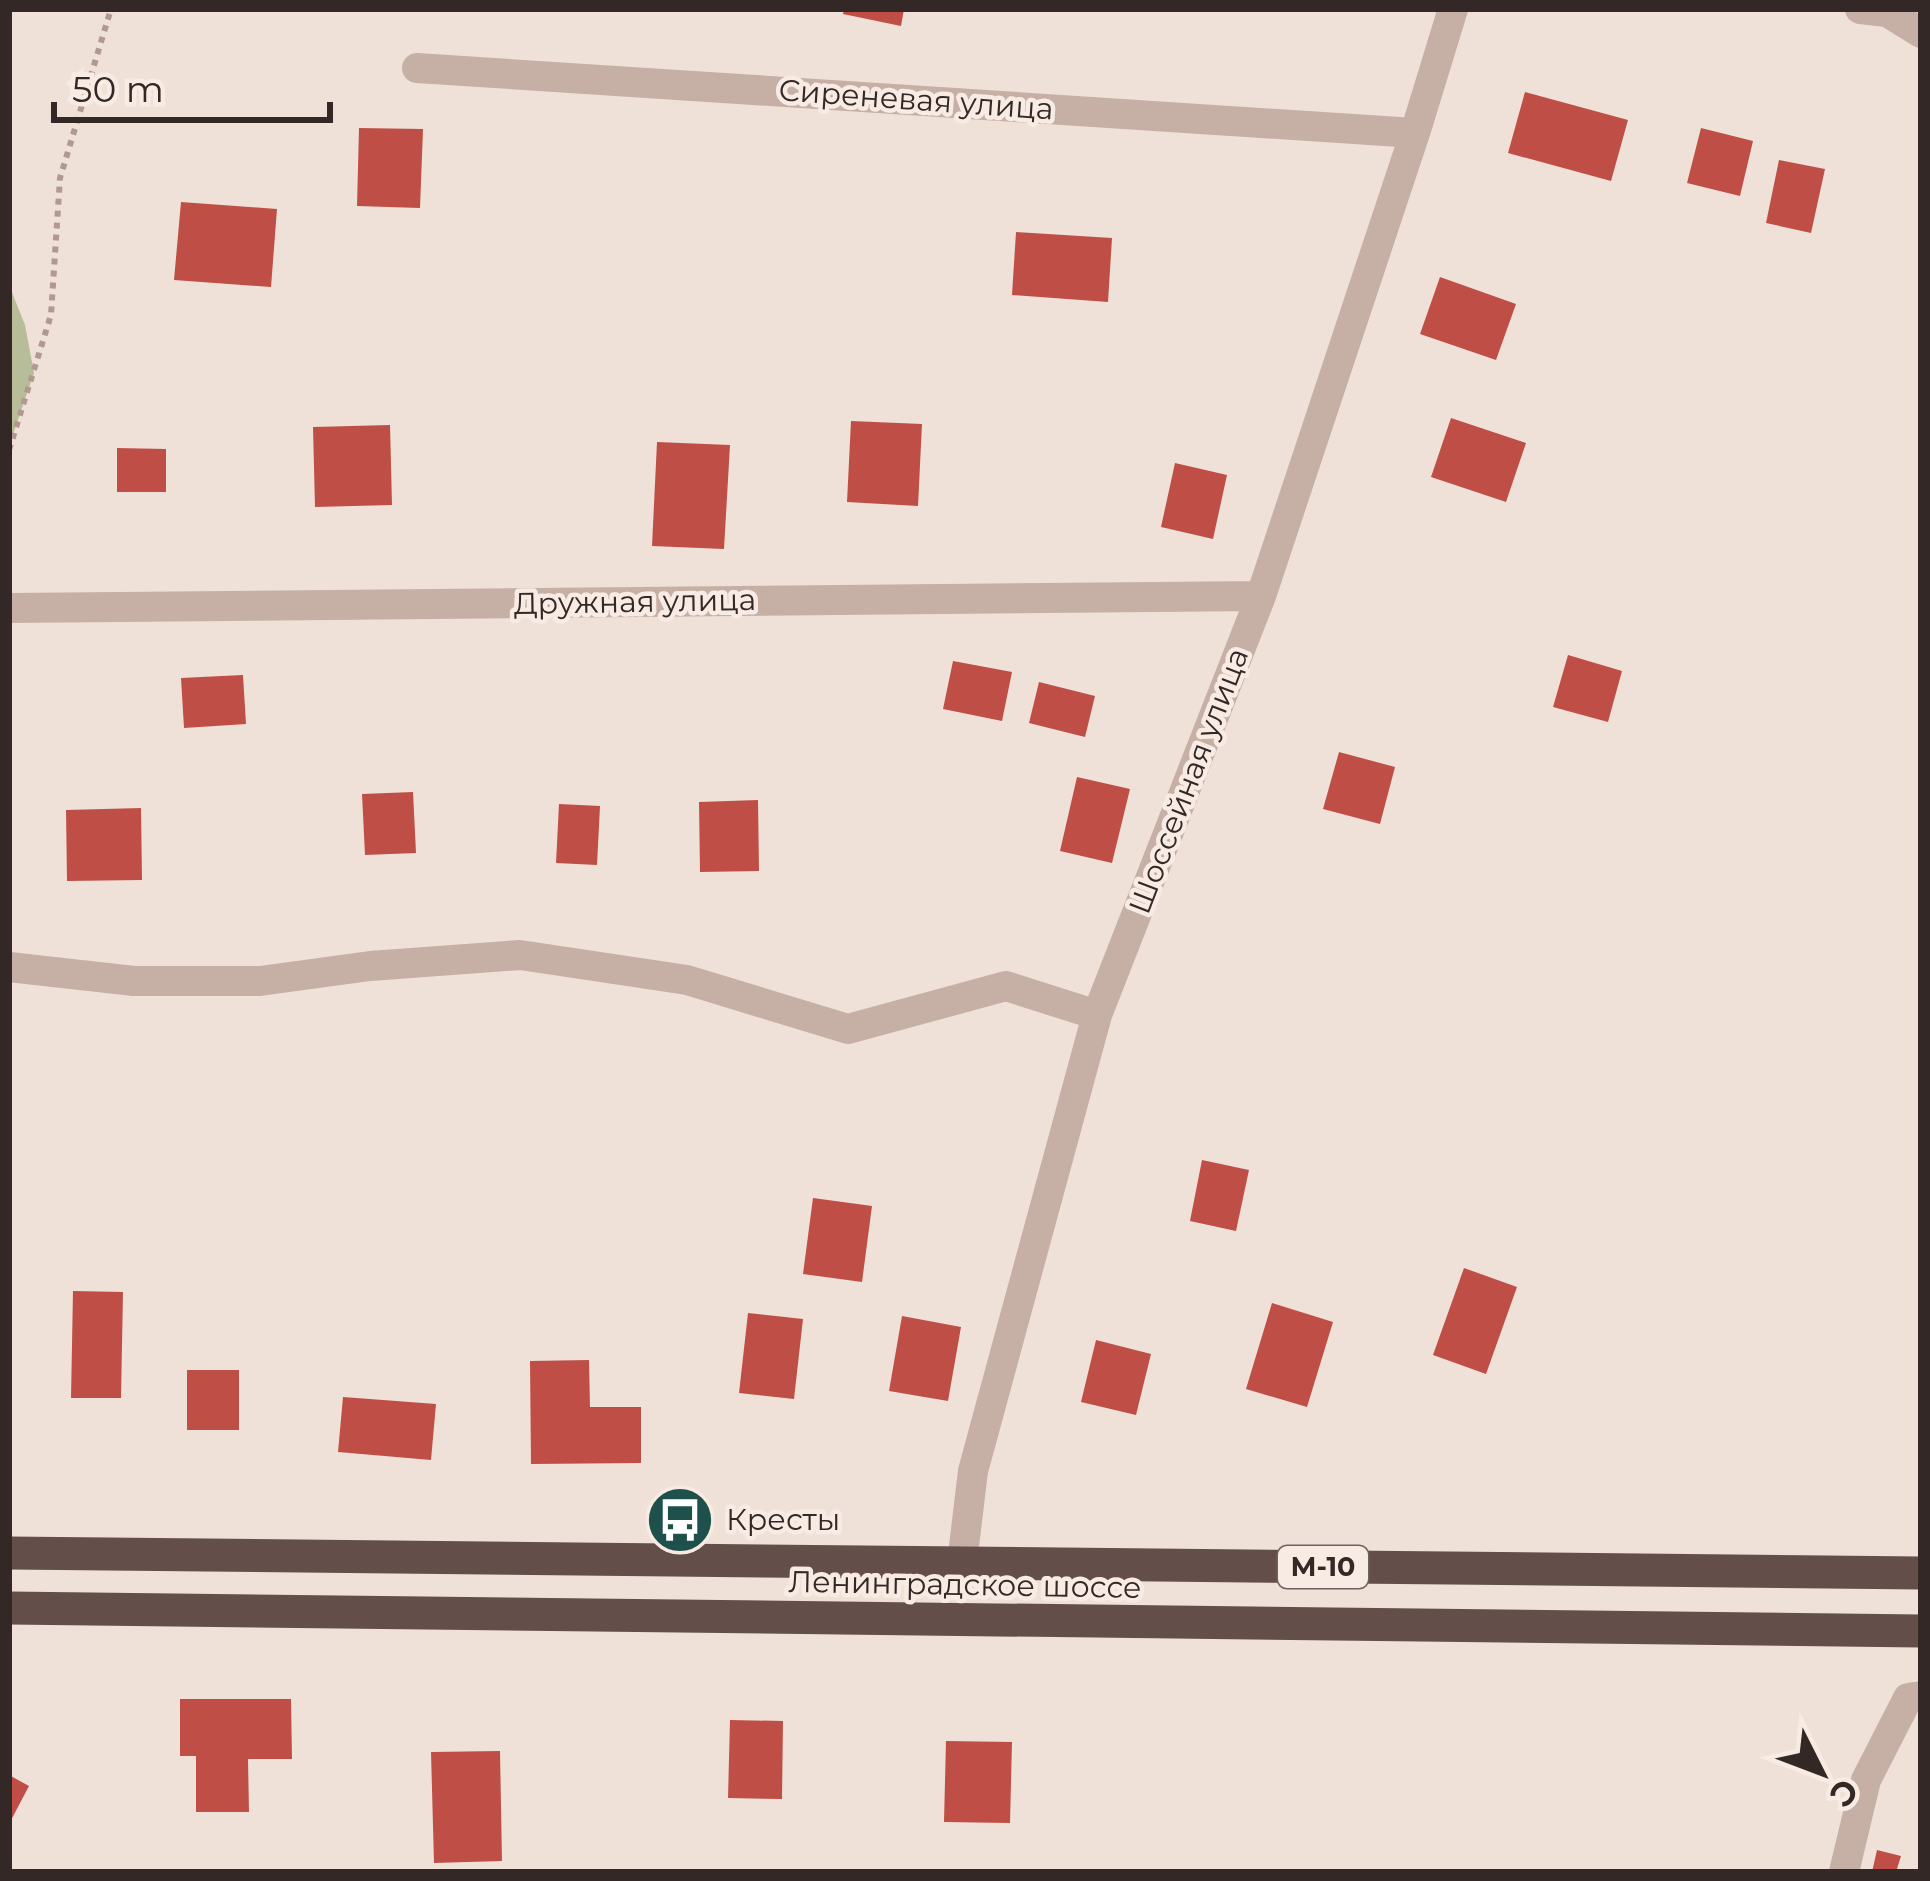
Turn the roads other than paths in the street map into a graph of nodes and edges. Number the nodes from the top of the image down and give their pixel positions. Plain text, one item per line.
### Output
1 (1453, 9) edge
2 (1860, 9) edge
3 (1921, 33) edge
4 (417, 68) dead end
5 (1415, 134) junction
6 (1262, 596) junction
7 (9, 608) edge
8 (9, 967) edge
9 (1097, 1015) junction
10 (9, 1553) edge
11 (962, 1563) junction
12 (1921, 1573) edge
13 (9, 1608) edge
14 (1921, 1631) edge
15 (1921, 1696) edge
16 (1844, 1872) edge

1 - 5 street, Шоссейная улица
2 - 3 street
4 - 5 street, Сиреневая улица
5 - 6 street, Шоссейная улица
6 - 7 street, Дружная улица
6 - 9 street, Шоссейная улица
8 - 9 street
9 - 11 street, Шоссейная улица
10 - 11 highway, Ленинградское шоссе / М-10
11 - 12 highway, Ленинградское шоссе / М-10
13 - 14 highway, Ленинградское шоссе / М-10
15 - 16 street

